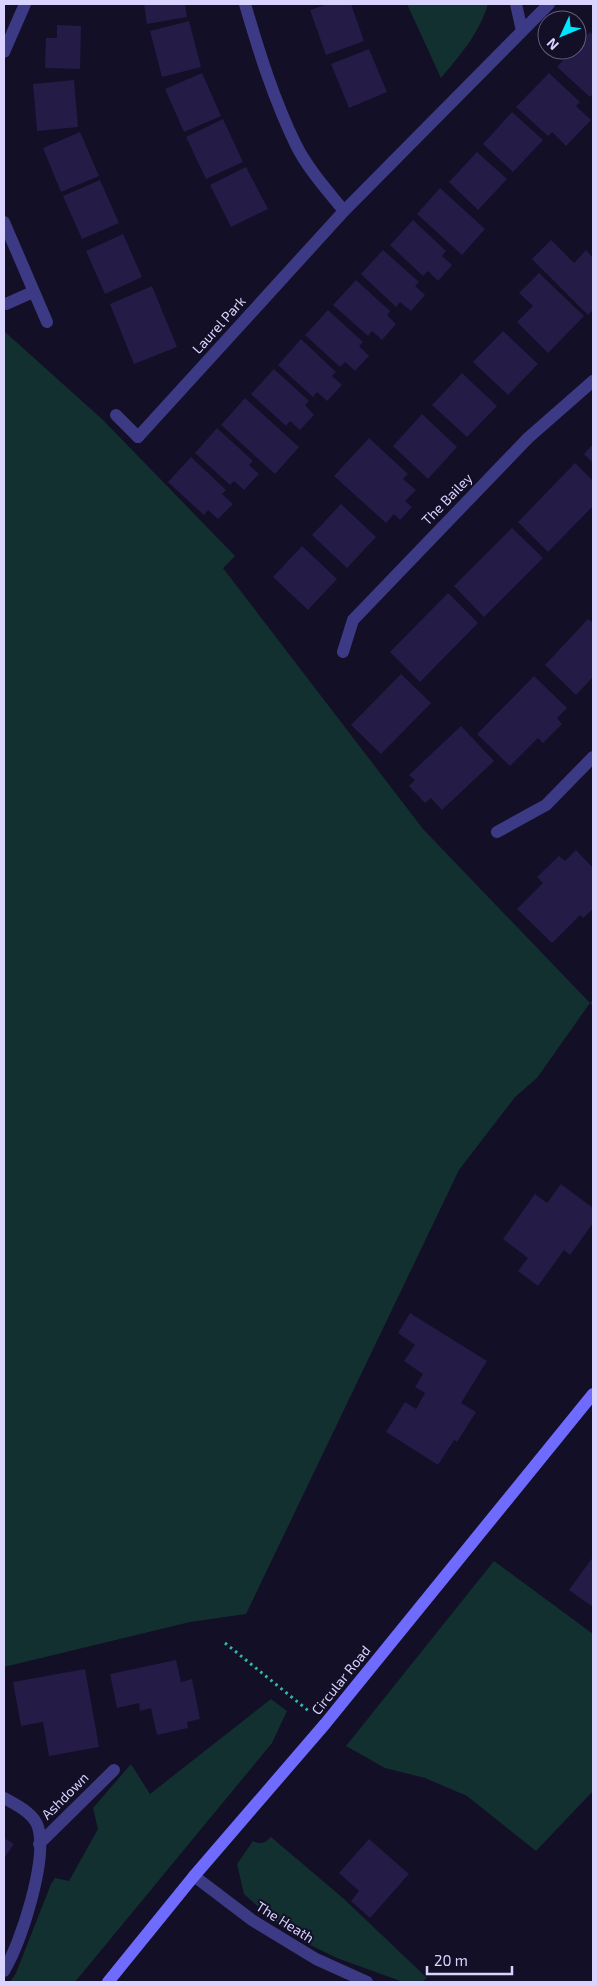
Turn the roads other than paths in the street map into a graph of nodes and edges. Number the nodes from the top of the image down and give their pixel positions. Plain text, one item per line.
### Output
1 (25, 4) edge
2 (245, 4) edge
3 (516, 4) edge
4 (549, 4) edge
5 (522, 31) junction
6 (4, 52) edge
7 (344, 211) junction
8 (4, 222) edge
9 (33, 292) junction
10 (6, 304) dead end
11 (47, 322) dead end
12 (593, 381) edge
13 (116, 415) dead end
14 (343, 652) dead end
15 (593, 757) edge
16 (497, 832) dead end
17 (593, 1394) edge
18 (114, 1770) dead end
19 (4, 1798) edge
20 (39, 1844) junction
21 (194, 1876) junction
22 (4, 1971) edge
23 (108, 1982) edge
24 (367, 1982) edge

1 - 6 street
2 - 7 street
3 - 5 street
4 - 5 street, Laurel Park
5 - 7 street, Laurel Park
7 - 13 street, Laurel Park
8 - 9 street
9 - 10 street
9 - 11 street
12 - 14 street, The Bailey
15 - 16 street
17 - 21 street, Circular Road
18 - 20 street, Ashdown
19 - 20 street, Ashdown
20 - 22 street, Ashdown
21 - 23 street, Circular Road
21 - 24 street, The Heath

